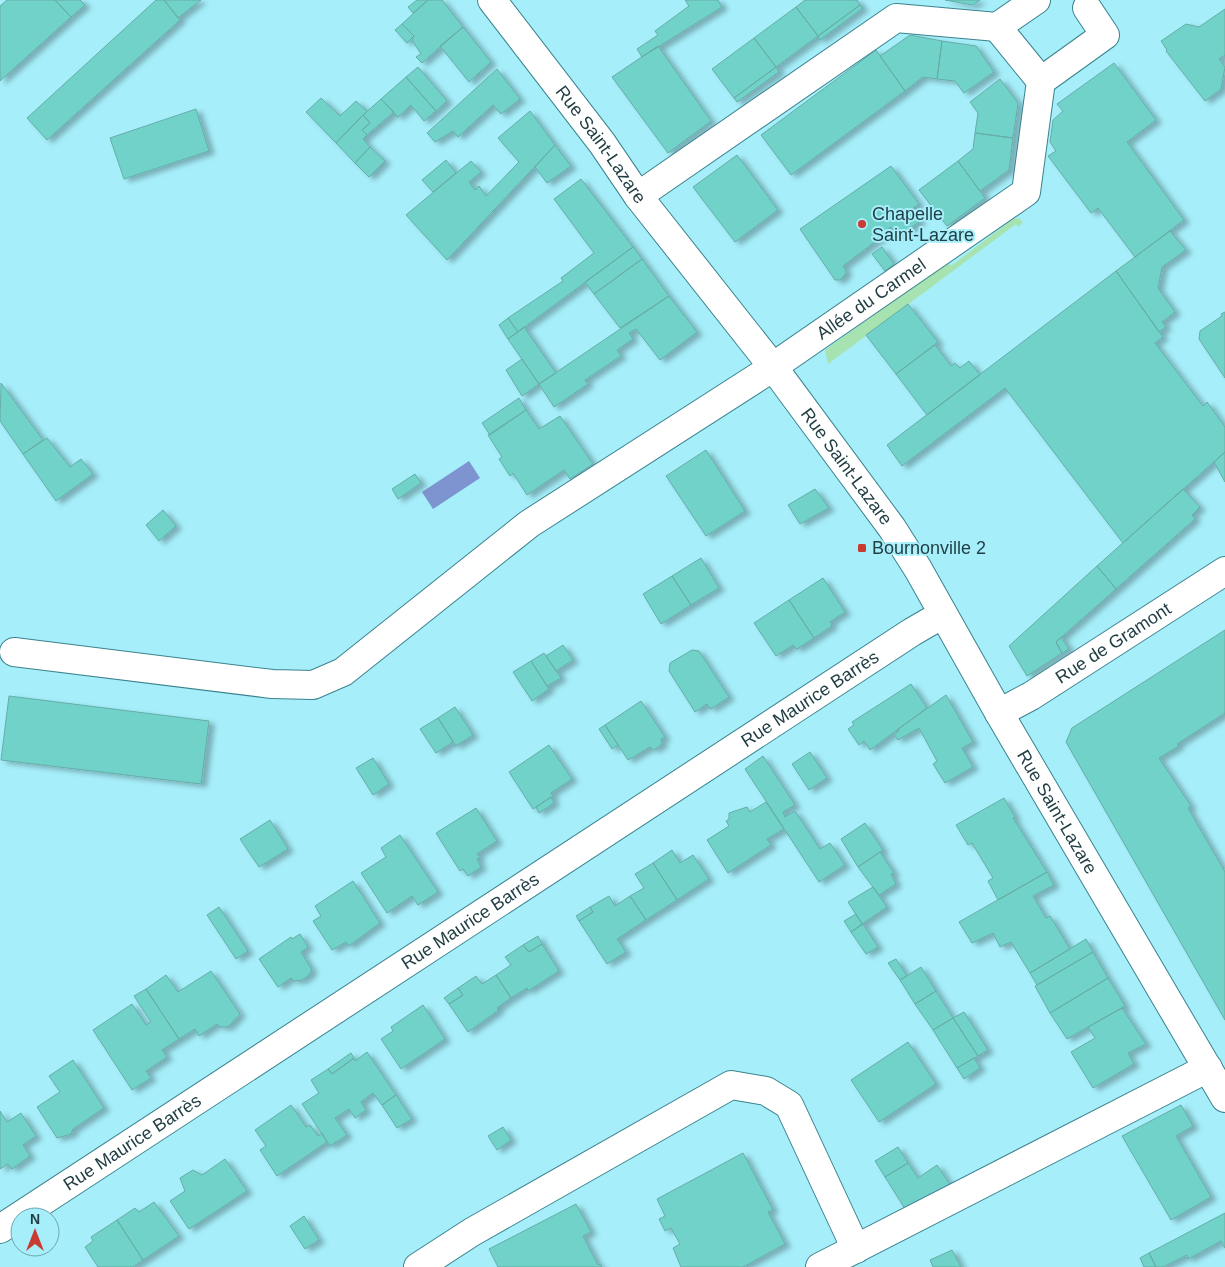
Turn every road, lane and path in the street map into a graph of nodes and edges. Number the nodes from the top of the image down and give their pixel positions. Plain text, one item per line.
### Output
1 (492, 0) edge
2 (1036, 0) edge
3 (1088, 3) edge
4 (997, 27) junction
5 (1041, 81) junction
6 (638, 196) junction
7 (773, 367) junction
8 (1225, 571) edge
9 (943, 614) junction
10 (14, 652) dead end
11 (999, 713) junction
12 (1208, 1068) junction
13 (1225, 1098) edge
14 (0, 1229) edge
15 (856, 1249) junction
16 (418, 1267) edge
17 (820, 1267) edge

1 - 6 street, Rue Saint-Lazare
2 - 4 street
3 - 5 street
4 - 5 street
4 - 6 street
5 - 7 street, Allée du Carmel
6 - 7 street, Rue Saint-Lazare
7 - 9 street, Rue Saint-Lazare
7 - 10 street, Allée du Carmel
8 - 11 street, Rue de Gramont
9 - 11 street, Rue Saint-Lazare
9 - 14 street, Rue Maurice Barrès
11 - 12 street, Rue Saint-Lazare
12 - 13 street, Rue Saint-Lazare
12 - 15 street
15 - 16 street
15 - 17 street

